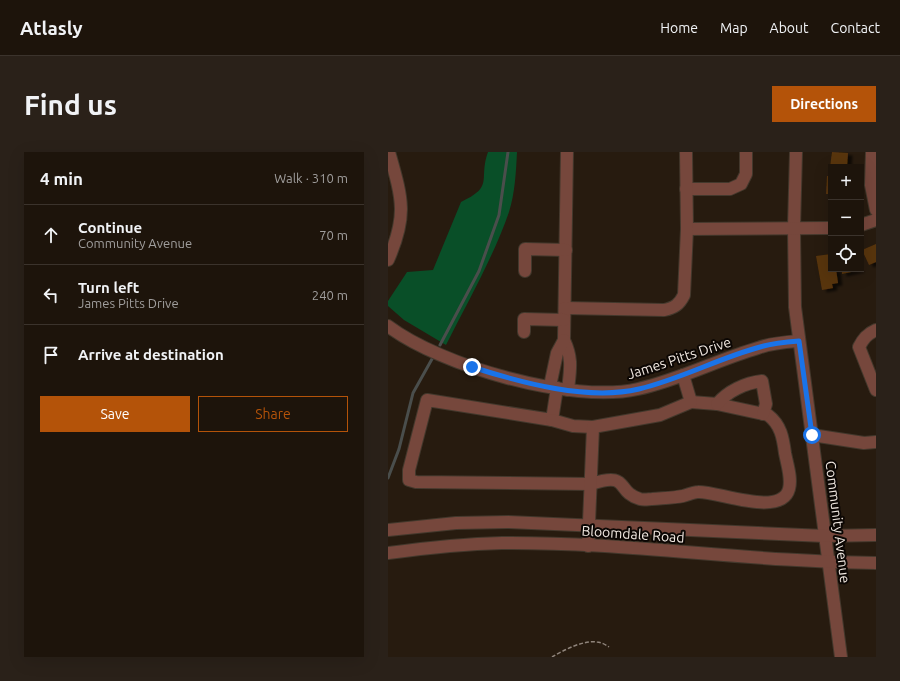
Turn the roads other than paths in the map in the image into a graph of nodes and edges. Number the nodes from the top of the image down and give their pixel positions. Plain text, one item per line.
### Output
1 (389, 152) edge
2 (567, 152) edge
3 (686, 152) edge
4 (746, 152) edge
5 (796, 152) edge
6 (872, 152) edge
7 (686, 189) junction
8 (876, 210) edge
9 (876, 220) edge
10 (864, 224) edge
11 (794, 228) junction
12 (828, 228) edge
13 (687, 229) junction
14 (566, 250) junction
15 (388, 260) edge
16 (525, 271) dead end
17 (565, 314) junction
18 (388, 326) edge
19 (876, 330) edge
20 (524, 332) dead end
21 (564, 340) junction
22 (799, 341) junction
23 (683, 375) junction
24 (558, 388) junction
25 (876, 390) edge
26 (691, 402) junction
27 (717, 404) junction
28 (764, 414) junction
29 (552, 420) junction
30 (593, 427) junction
31 (812, 435) junction
32 (876, 442) edge
33 (590, 484) junction
34 (589, 526) junction
35 (388, 530) edge
36 (876, 535) edge
37 (825, 536) junction
38 (588, 546) junction
39 (388, 553) edge
40 (828, 562) junction
41 (876, 563) edge
42 (841, 657) edge

1 - 15 street
2 - 14 street
3 - 7 street
4 - 7 street
5 - 11 street, Community Avenue
6 - 8 street
7 - 13 street
9 - 10 street
11 - 12 street
11 - 13 street
11 - 22 street, Community Avenue
13 - 17 street
14 - 16 street
14 - 17 street
17 - 20 street
17 - 21 street
18 - 24 street, James Pitts Drive
19 - 25 street
21 - 24 street
21 - 24 street
22 - 23 street, James Pitts Drive
22 - 31 street, Community Avenue
23 - 24 street, James Pitts Drive
23 - 26 street
24 - 29 street
26 - 27 street
26 - 30 street
27 - 28 street
27 - 28 street
28 - 33 street
29 - 30 street
29 - 33 street
30 - 33 street
31 - 32 street
31 - 37 street, Community Avenue
33 - 34 street
34 - 35 street, Bloomdale Road
34 - 37 street, Bloomdale Road
34 - 38 street
36 - 37 street, Bloomdale Road
37 - 40 street, Community Avenue
38 - 39 street, Bloomdale Road
38 - 40 street, Bloomdale Road
40 - 41 street, Bloomdale Road
40 - 42 street, Community Avenue

